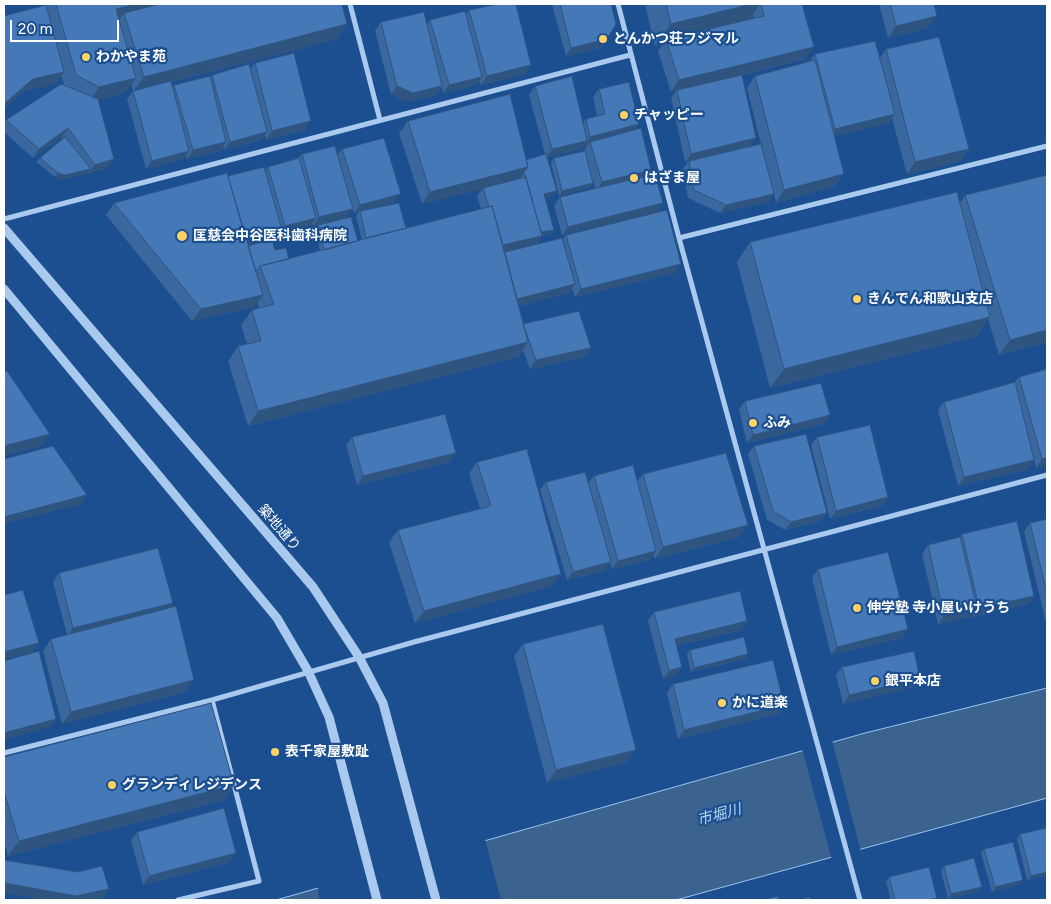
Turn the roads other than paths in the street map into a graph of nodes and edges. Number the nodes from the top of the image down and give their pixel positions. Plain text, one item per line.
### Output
1 (350, 4) edge
2 (618, 4) edge
3 (630, 55) junction
4 (380, 120) junction
5 (1047, 146) edge
6 (4, 219) edge
7 (4, 228) edge
8 (679, 238) junction
9 (4, 289) edge
10 (1047, 475) edge
11 (764, 548) junction
12 (359, 657) junction
13 (308, 671) junction
14 (212, 700) junction
15 (4, 754) edge
16 (178, 900) edge
17 (377, 900) edge
18 (436, 900) edge
19 (860, 900) edge

1 - 4 street
2 - 3 street
3 - 4 street
3 - 8 street
4 - 6 street
5 - 8 street
7 - 12 street, 築地通り
8 - 11 street
9 - 13 street
10 - 11 street
11 - 12 street
11 - 19 street
12 - 13 street
12 - 18 street, 築地通り
13 - 14 street
13 - 17 street
14 - 15 street
14 - 16 street

